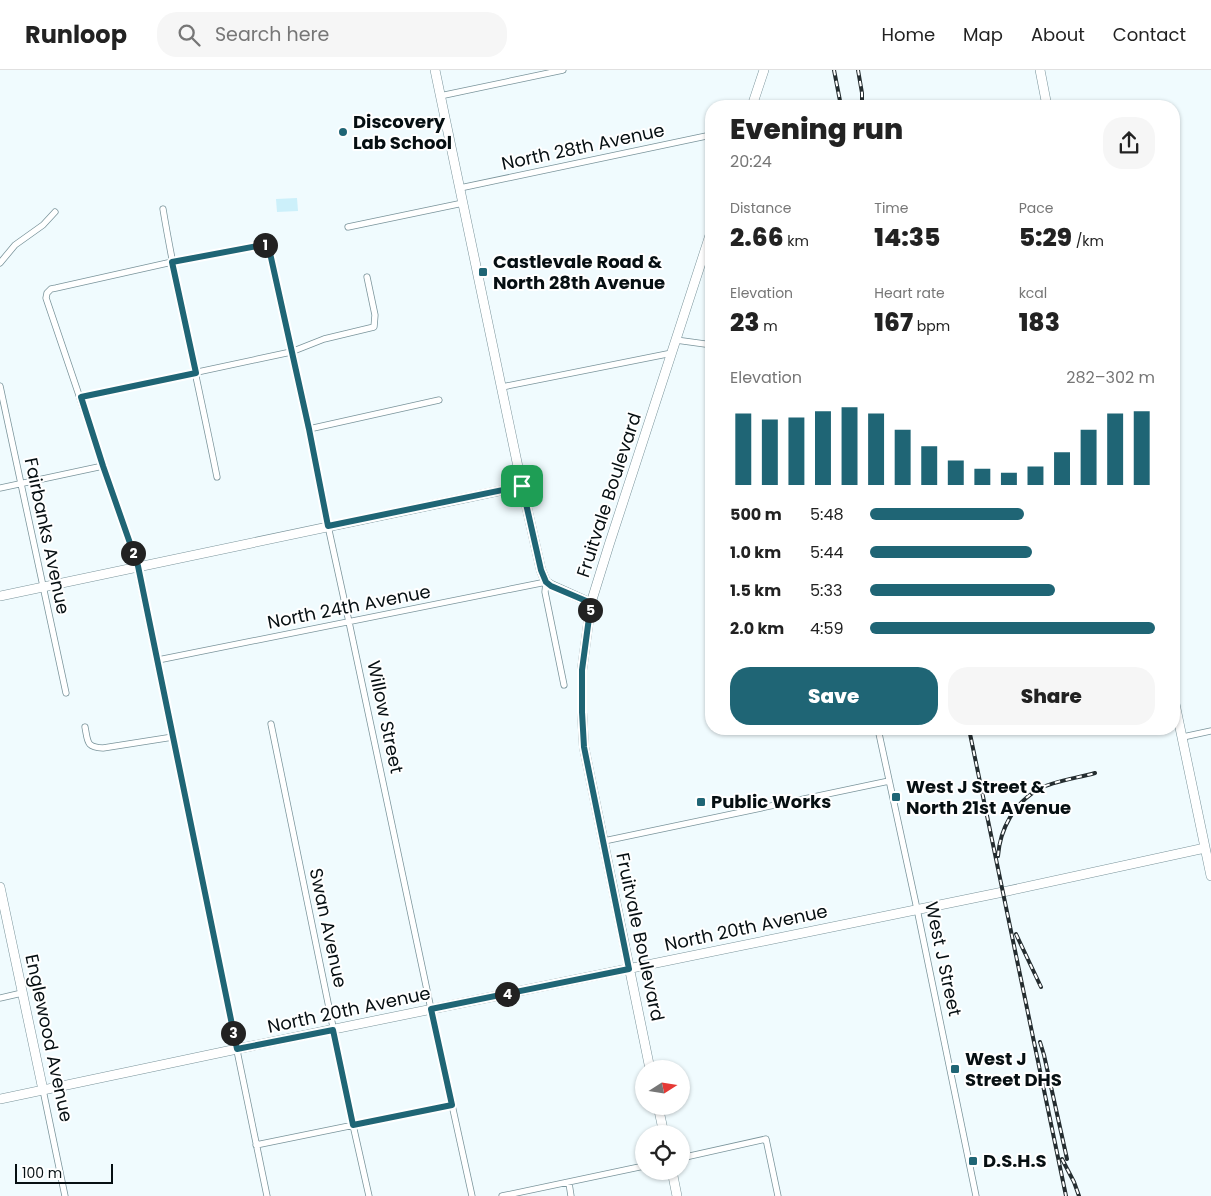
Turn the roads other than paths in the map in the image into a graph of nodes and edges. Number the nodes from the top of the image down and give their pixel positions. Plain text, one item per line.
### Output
1 (435, 70) edge
2 (563, 70) edge
3 (764, 70) edge
4 (1043, 71) edge
5 (440, 96) junction
6 (754, 100) edge
7 (1046, 100) edge
8 (705, 136) edge
9 (460, 188) junction
10 (463, 202) junction
11 (162, 209) dead end
12 (55, 212) dead end
13 (348, 227) dead end
14 (705, 251) edge
15 (172, 262) junction
16 (0, 263) edge
17 (367, 277) dead end
18 (676, 340) junction
19 (705, 344) edge
20 (291, 352) junction
21 (672, 353) junction
22 (196, 373) junction
23 (0, 386) edge
24 (502, 387) junction
25 (81, 397) junction
26 (439, 400) dead end
27 (309, 429) junction
28 (103, 466) junction
29 (217, 477) dead end
30 (21, 484) junction
31 (522, 486) junction
32 (0, 488) edge
33 (328, 526) junction
34 (138, 566) junction
35 (546, 582) junction
36 (42, 587) junction
37 (0, 596) edge
38 (591, 603) junction
39 (350, 622) junction
40 (158, 660) junction
41 (564, 685) dead end
42 (66, 693) dead end
43 (271, 724) dead end
44 (1180, 724) edge
45 (85, 727) dead end
46 (1211, 731) edge
47 (879, 735) edge
48 (173, 737) junction
49 (1183, 737) junction
50 (889, 781) junction
51 (604, 841) junction
52 (1205, 848) junction
53 (1211, 876) edge
54 (1, 894) edge
55 (917, 909) junction
56 (629, 969) junction
57 (22, 993) junction
58 (0, 998) edge
59 (431, 1009) junction
60 (333, 1030) junction
61 (237, 1049) junction
62 (648, 1060) edge
63 (43, 1090) junction
64 (0, 1099) edge
65 (452, 1105) junction
66 (353, 1125) junction
67 (256, 1145) junction
68 (690, 1156) edge
69 (635, 1168) edge
70 (674, 1180) edge
71 (569, 1183) junction
72 (65, 1196) edge
73 (267, 1196) edge
74 (369, 1196) edge
75 (472, 1196) edge
76 (502, 1196) edge
77 (571, 1196) edge
78 (677, 1196) edge
79 (778, 1196) edge
80 (976, 1196) edge

1 - 5 street
2 - 5 street
3 - 6 street
4 - 7 street
5 - 9 street
8 - 9 street, North 28th Avenue
9 - 10 street
10 - 13 street
10 - 24 street
11 - 15 street
12 - 16 street
14 - 18 street, Fruitvale Boulevard
15 - 20 street, Willow Street
15 - 22 street
15 - 25 street
17 - 20 street
18 - 19 street
18 - 21 street, Fruitvale Boulevard
20 - 22 street
20 - 27 street, Willow Street
21 - 24 street
21 - 38 street, Fruitvale Boulevard
22 - 25 street
22 - 29 street
23 - 30 street, Fairbanks Avenue
24 - 31 street
25 - 28 street
26 - 27 street
27 - 33 street, Willow Street
28 - 30 street
28 - 34 street
30 - 32 street
30 - 36 street, Fairbanks Avenue
31 - 33 street
31 - 35 street
33 - 34 street
33 - 39 street, Willow Street
34 - 36 street
34 - 40 street
35 - 38 street
35 - 39 street, North 24th Avenue
35 - 41 street
36 - 37 street
36 - 42 street, Fairbanks Avenue
38 - 51 street, Fruitvale Boulevard
39 - 40 street, North 24th Avenue
39 - 59 street, Willow Street
40 - 48 street
43 - 60 street, Swan Avenue
44 - 49 street
45 - 48 street
46 - 49 street
47 - 50 street, West J Street
48 - 61 street
49 - 52 street
50 - 51 street
50 - 55 street, West J Street
51 - 56 street, Fruitvale Boulevard
52 - 53 street
52 - 55 street, North 20th Avenue
54 - 57 street, Englewood Avenue
55 - 56 street, North 20th Avenue
55 - 80 street, West J Street
56 - 59 street, North 20th Avenue
56 - 62 street, Fruitvale Boulevard
57 - 58 street
57 - 63 street, Englewood Avenue
59 - 60 street, North 20th Avenue
59 - 65 street, Willow Street
60 - 61 street, North 20th Avenue
60 - 66 street, Swan Avenue
61 - 63 street, North 20th Avenue
61 - 67 street
63 - 64 street, North 20th Avenue
63 - 72 street, Englewood Avenue
65 - 66 street
65 - 75 street, Willow Street
66 - 67 street
66 - 74 street, Swan Avenue
67 - 73 street
68 - 79 street
69 - 71 street
70 - 78 street
71 - 76 street
71 - 77 street

